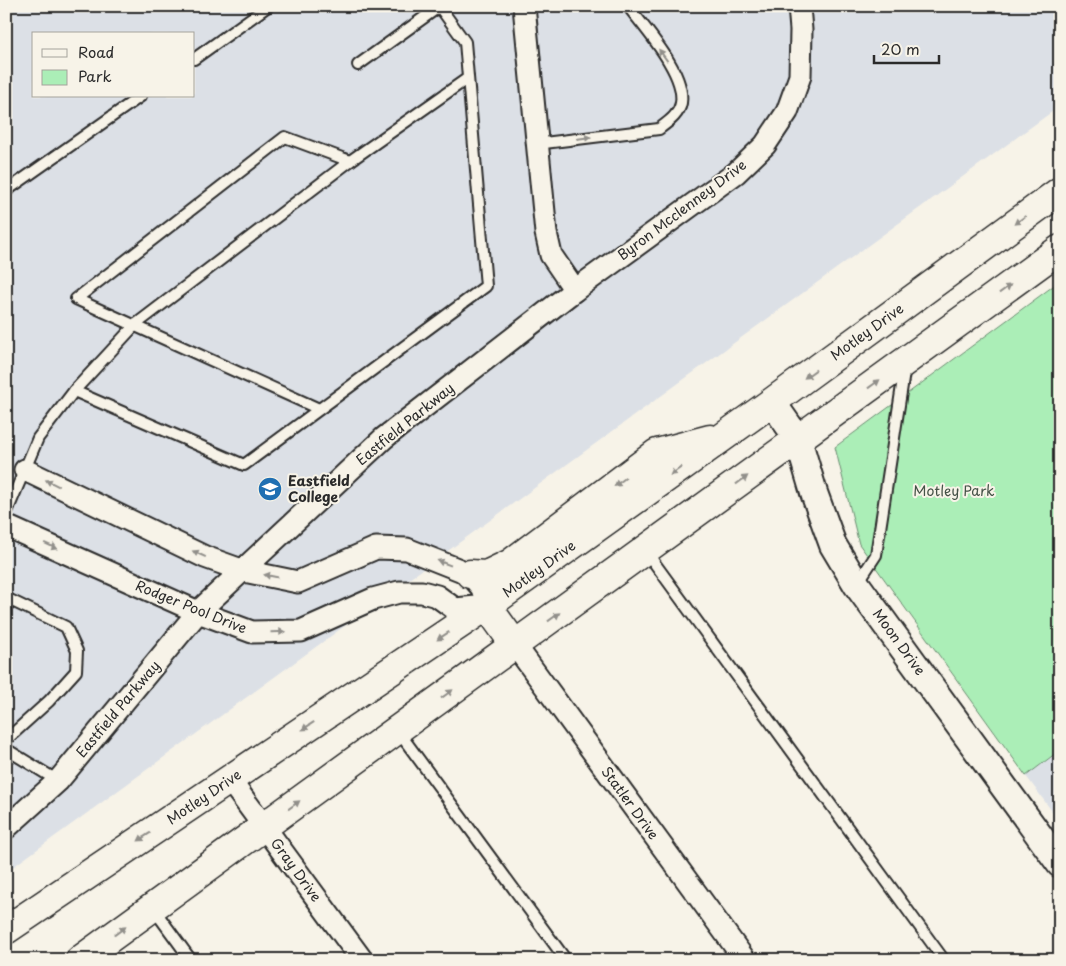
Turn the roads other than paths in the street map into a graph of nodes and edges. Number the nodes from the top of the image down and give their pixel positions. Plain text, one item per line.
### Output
1 (268, 6) edge
2 (440, 6) edge
3 (524, 6) edge
4 (628, 6) edge
5 (799, 6) edge
6 (195, 58) edge
7 (358, 65) dead end
8 (468, 78) junction
9 (138, 98) edge
10 (536, 144) junction
11 (350, 161) junction
12 (6, 191) edge
13 (1060, 191) edge
14 (1060, 249) edge
15 (574, 290) junction
16 (134, 325) junction
17 (906, 360) junction
18 (74, 391) junction
19 (772, 402) junction
20 (319, 409) junction
21 (726, 434) junction
22 (798, 439) junction
23 (25, 470) junction
24 (6, 514) edge
25 (6, 526) edge
26 (645, 550) junction
27 (244, 571) junction
28 (470, 574) junction
29 (857, 585) junction
30 (6, 598) edge
31 (487, 606) junction
32 (198, 612) junction
33 (515, 645) junction
34 (398, 730) junction
35 (6, 740) edge
36 (6, 749) edge
37 (229, 780) junction
38 (58, 781) junction
39 (264, 827) junction
40 (6, 828) edge
41 (1060, 864) edge
42 (152, 907) junction
43 (6, 930) edge
44 (80, 960) edge
45 (191, 960) edge
46 (362, 960) edge
47 (566, 960) edge
48 (745, 960) edge
49 (944, 960) edge

1 - 6 lane
2 - 7 lane
2 - 8 lane
3 - 10 street
10 -> 4 lane
5 - 15 street, Byron Mcclenney Drive
8 - 11 lane
8 - 20 lane
9 - 12 lane
10 - 15 street
11 - 16 lane
11 - 16 lane
13 -> 19 main road, Motley Drive
17 -> 14 main road
15 - 27 street, Eastfield Parkway
16 - 18 lane
16 - 20 lane
22 -> 17 main road
17 - 29 lane
18 - 20 lane
18 - 23 lane
19 - 21 main road, Motley Drive
19 - 22 street, Moon Drive
21 -> 28 main road
21 -> 31 main road, Motley Drive
26 -> 22 main road
22 - 29 street, Moon Drive
23 - 24 lane
27 -> 23 street
25 -> 32 street, Rodger Pool Drive
33 -> 26 main road
26 - 49 lane
28 -> 27 street
27 - 32 street, Eastfield Parkway
28 - 31 street
29 - 41 street, Moon Drive
30 - 35 lane
32 -> 31 street, Rodger Pool Drive
31 - 33 main road
31 -> 37 main road, Motley Drive
32 - 38 street, Eastfield Parkway
34 -> 33 main road
33 - 48 street, Statler Drive
39 -> 34 main road
34 - 47 lane
36 - 38 lane
37 - 39 street, Gray Drive
37 -> 43 main road, Motley Drive
38 - 40 street, Eastfield Parkway
39 - 42 main road
39 - 46 street, Gray Drive
44 -> 42 main road
42 - 45 lane

